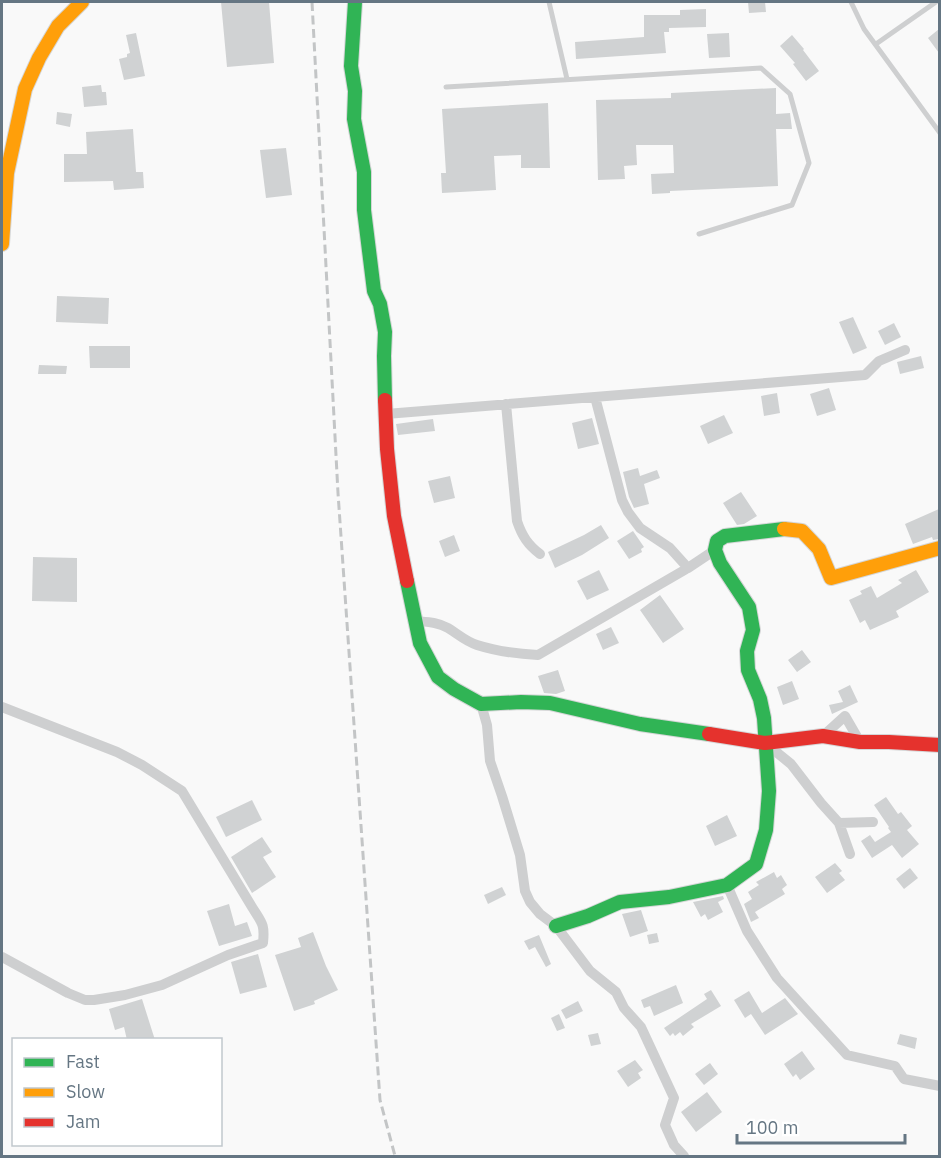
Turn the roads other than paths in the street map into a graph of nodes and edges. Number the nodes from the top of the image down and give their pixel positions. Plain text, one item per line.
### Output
1 (82, 2) edge
2 (355, 2) edge
3 (549, 2) edge
4 (851, 2) edge
5 (936, 2) edge
6 (876, 45) junction
7 (567, 79) junction
8 (446, 87) dead end
9 (939, 133) edge
10 (4, 169) edge
11 (699, 234) dead end
12 (2, 244) edge
13 (905, 350) dead end
14 (595, 397) junction
15 (506, 404) junction
16 (386, 414) junction
17 (939, 548) edge
18 (715, 550) junction
19 (540, 554) dead end
20 (688, 568) junction
21 (416, 621) junction
22 (481, 704) junction
23 (2, 707) edge
24 (823, 736) junction
25 (860, 742) junction
26 (765, 743) junction
27 (939, 746) edge
28 (873, 822) dead end
29 (839, 823) junction
30 (850, 854) dead end
31 (727, 885) junction
32 (556, 926) junction
33 (2, 957) edge
34 (939, 1086) edge
35 (684, 1156) edge

1 - 10 street
2 - 16 street
3 - 7 lane
4 - 6 lane
5 - 6 lane
6 - 9 lane
7 - 8 lane
7 - 11 lane
10 - 12 street
13 - 14 street
14 - 15 street
14 - 20 street
15 - 16 street
15 - 19 street
16 - 21 street
17 - 18 street
18 - 20 street
18 - 26 street
20 - 21 street
21 - 22 street
22 - 26 street
22 - 32 street
23 - 33 street
24 - 25 street
24 - 25 street
24 - 26 street
25 - 27 street
26 - 29 street
26 - 31 street
28 - 29 street
29 - 30 street
31 - 32 street
31 - 34 street
32 - 35 street

